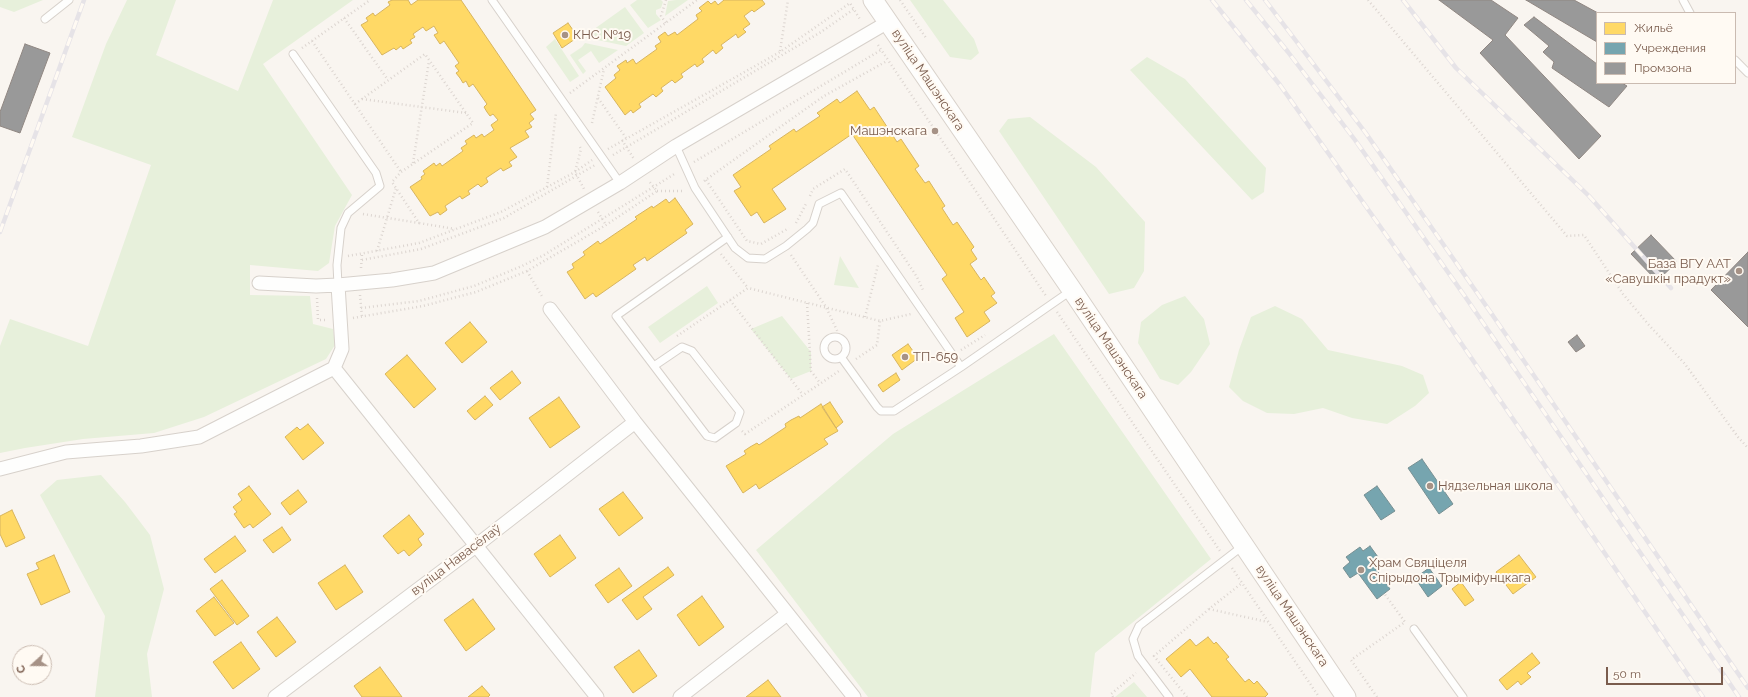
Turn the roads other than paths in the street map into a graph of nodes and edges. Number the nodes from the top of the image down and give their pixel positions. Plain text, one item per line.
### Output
1 (69, 0) edge
2 (492, 0) edge
3 (873, 0) edge
4 (1683, 0) edge
5 (1689, 12) edge
6 (45, 19) dead end
7 (888, 22) junction
8 (293, 54) road end
9 (1736, 61) edge
10 (1748, 73) edge
11 (676, 146) junction
12 (620, 183) junction
13 (728, 237) junction
14 (259, 283) dead end
15 (338, 285) junction
16 (1072, 290) junction
17 (550, 309) road end
18 (841, 357) junction
19 (654, 366) junction
20 (961, 367) junction
21 (334, 368) junction
22 (635, 422) junction
23 (0, 469) edge
24 (476, 545) junction
25 (1244, 545) junction
26 (788, 614) junction
27 (1414, 629) dead end
28 (275, 697) edge
29 (597, 697) edge
30 (680, 697) edge
31 (854, 697) edge
32 (1169, 697) edge
33 (1346, 697) edge
34 (1463, 697) edge

1 - 6 lane
2 - 12 lane
3 - 7 main road, вуліца Машэнскага
4 - 5 lane
7 - 11 street
7 - 16 main road, вуліца Машэнскага
8 - 15 lane
9 - 10 lane
11 - 12 street
11 - 13 lane
12 - 15 street
13 - 19 lane
13 - 20 lane
14 - 15 street
15 - 21 street
16 - 20 lane
16 - 25 main road, вуліца Машэнскага
17 - 22 street
18 - 18 lane
18 - 20 lane
19 - 19 lane
21 - 23 street
21 - 24 street
22 - 24 street, вуліца Навасёлаў
22 - 26 street
24 - 28 street, вуліца Навасёлаў
24 - 29 street
25 - 32 lane
25 - 33 main road, вуліца Машэнскага
26 - 30 street
26 - 31 street
27 - 34 lane

